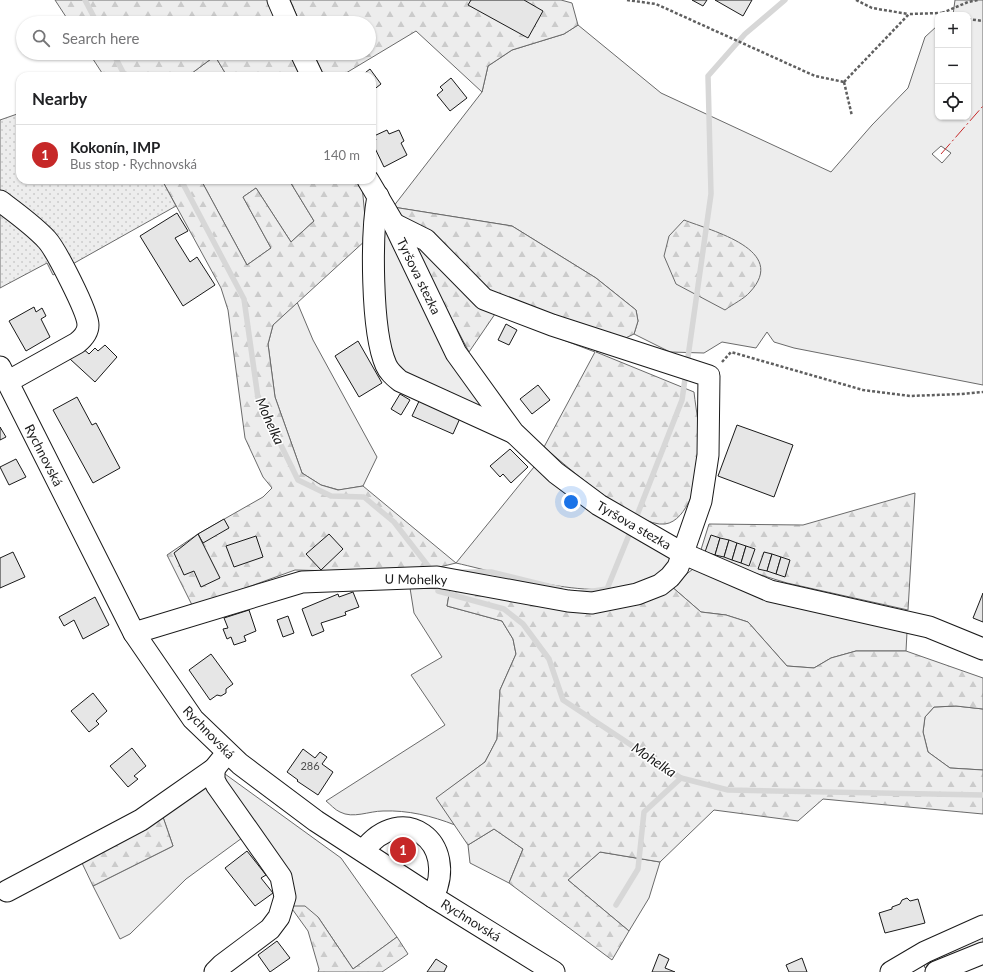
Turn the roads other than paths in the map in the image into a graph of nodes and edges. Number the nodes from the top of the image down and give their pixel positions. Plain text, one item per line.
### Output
1 (278, 0) edge
2 (285, 16) edge
3 (304, 60) edge
4 (310, 72) edge
5 (373, 188) edge
6 (0, 201) edge
7 (394, 224) junction
8 (4, 374) edge
9 (513, 432) junction
10 (682, 553) junction
11 (134, 633) junction
12 (983, 649) edge
13 (227, 753) junction
14 (214, 769) junction
15 (363, 851) junction
16 (7, 891) dead end
17 (433, 897) junction
18 (983, 926) edge
19 (983, 953) edge
20 (215, 972) edge
21 (554, 972) edge
22 (891, 972) edge
23 (936, 972) edge

1 - 2 street
3 - 4 street
5 - 7 street, Tyršova stezka
5 - 9 street
6 - 8 street
7 - 9 street, Tyršova stezka
7 - 10 street, U Mohelky
8 - 11 street, Rychnovská
9 - 10 street, Tyršova stezka
10 - 11 street, U Mohelky
10 - 12 street, Tyršova stezka
11 - 13 street, Rychnovská
13 - 14 street
13 - 15 street, Rychnovská
14 - 16 street
14 - 20 street
15 - 17 street, Rychnovská
15 - 17 street
17 - 21 street, Rychnovská
18 - 22 street
19 - 23 street

